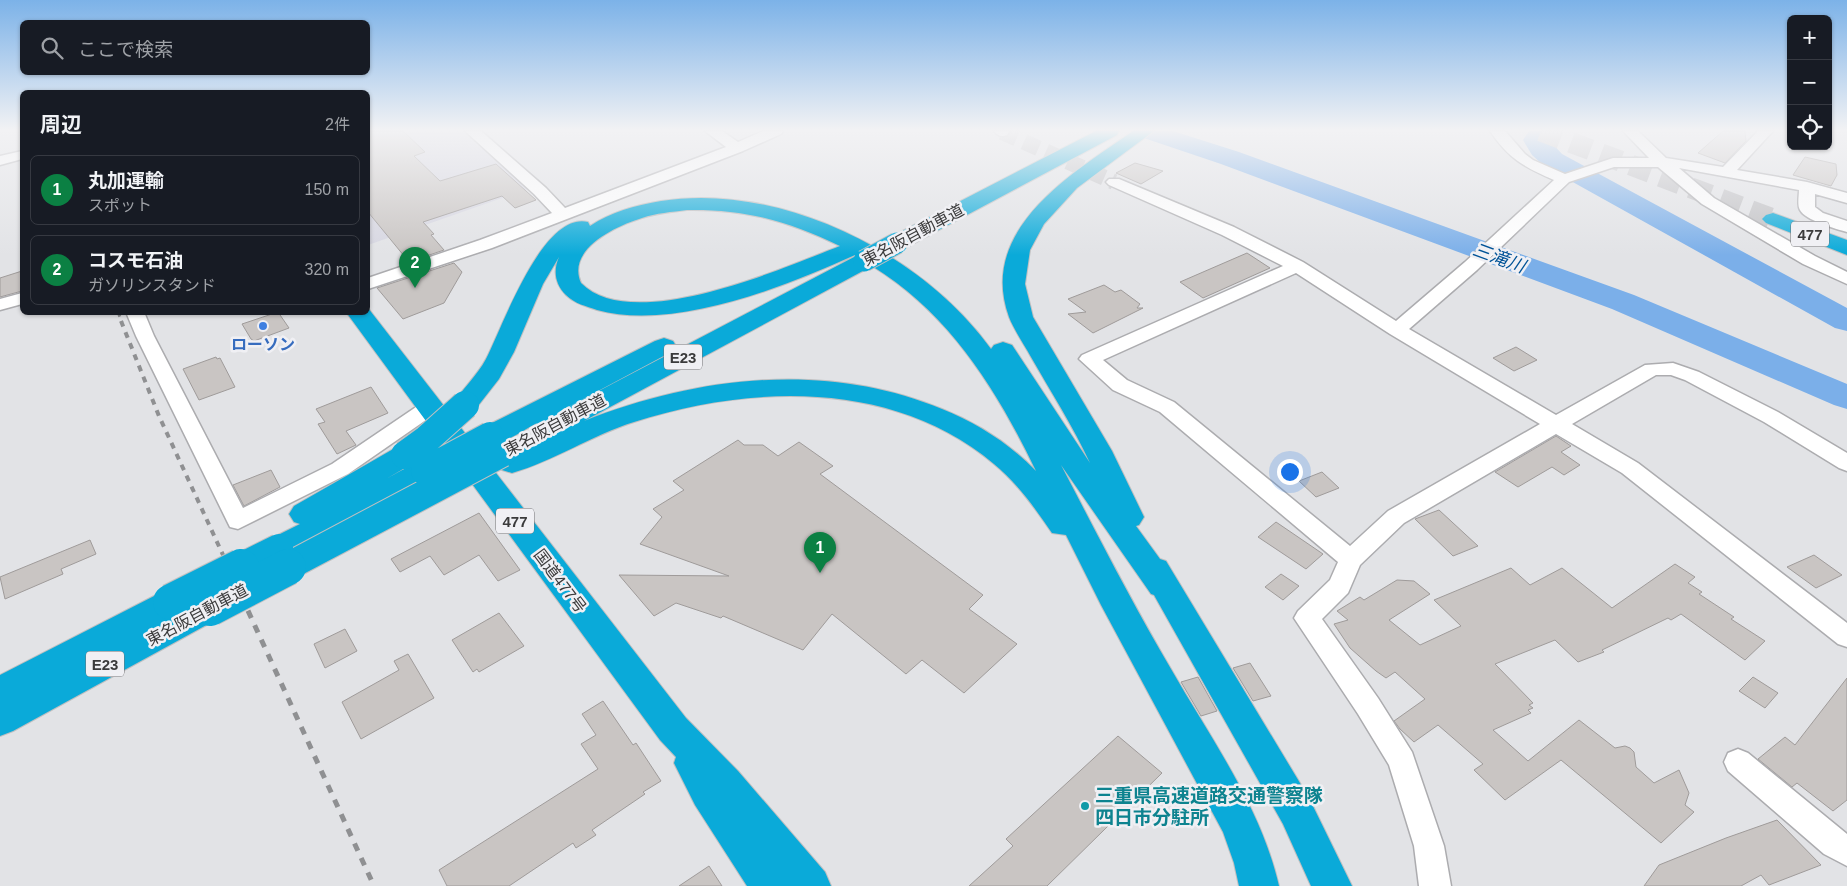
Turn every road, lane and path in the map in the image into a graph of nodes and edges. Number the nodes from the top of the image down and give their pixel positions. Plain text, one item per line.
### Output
1 (519, 172) edge
2 (673, 172) edge
3 (1004, 172) edge
4 (1025, 172) edge
5 (1086, 172) edge
6 (1552, 172) edge
7 (1583, 172) edge
8 (1674, 172) edge
9 (1729, 172) edge
10 (1567, 178) junction
11 (1114, 182) tunnel mouth
12 (1807, 187) junction
13 (1847, 198) edge
14 (562, 214) junction
15 (1847, 227) edge
16 (1847, 236) edge
17 (888, 239) junction
18 (1847, 248) edge
19 (855, 256) junction
20 (1298, 266) junction
21 (1847, 279) edge
22 (370, 283) edge
23 (20, 299) edge
24 (0, 304) edge
25 (136, 315) edge
26 (360, 315) edge
27 (1397, 330) junction
28 (429, 408) junction
29 (1556, 424) junction
30 (501, 451) junction
31 (415, 463) junction
32 (1847, 463) edge
33 (279, 550) junction
34 (1351, 560) junction
35 (1162, 585) junction
36 (1111, 594) junction
37 (170, 596) junction
38 (1847, 637) edge
39 (0, 682) edge
40 (0, 692) edge
41 (0, 720) edge
42 (673, 729) junction
43 (1738, 762) dead end
44 (1847, 851) edge
45 (770, 886) edge
46 (811, 886) edge
47 (1259, 886) edge
48 (1332, 886) edge
49 (1435, 886) edge

1 - 14 street
2 - 14 street
3 - 17 highway, 東名阪自動車道
4 - 17 highway, 東名阪自動車道
5 - 35 highway
6 - 10 street
7 - 10 street
8 - 21 street
9 - 12 street
10 - 27 street
11 - 20 street
12 - 13 street
12 - 15 street
14 - 22 street
16 - 18 highway, 477
17 - 19 highway, 東名阪自動車道, bridge
19 - 30 highway, 東名阪自動車道 / E23
19 - 36 highway
20 - 27 street
20 - 34 street
23 - 24 street
25 - 28 street
26 - 28 highway, 国道477号 / 477
27 - 29 street
28 - 42 highway, 国道477号 / 477
29 - 32 street
29 - 34 street
29 - 38 street
30 - 31 highway, 東名阪自動車道, bridge
30 - 33 highway, bridge
30 - 36 highway
31 - 33 highway, 東名阪自動車道
31 - 35 highway, bridge
33 - 37 highway, 東名阪自動車道, bridge
33 - 41 highway, 東名阪自動車道 / E23, bridge
34 - 49 street
35 - 48 highway
36 - 47 highway
37 - 39 highway
37 - 40 highway, 東名阪自動車道 / E23
42 - 45 highway, 国道477号 / 477
42 - 46 highway, 国道477号 / 477
43 - 44 street

